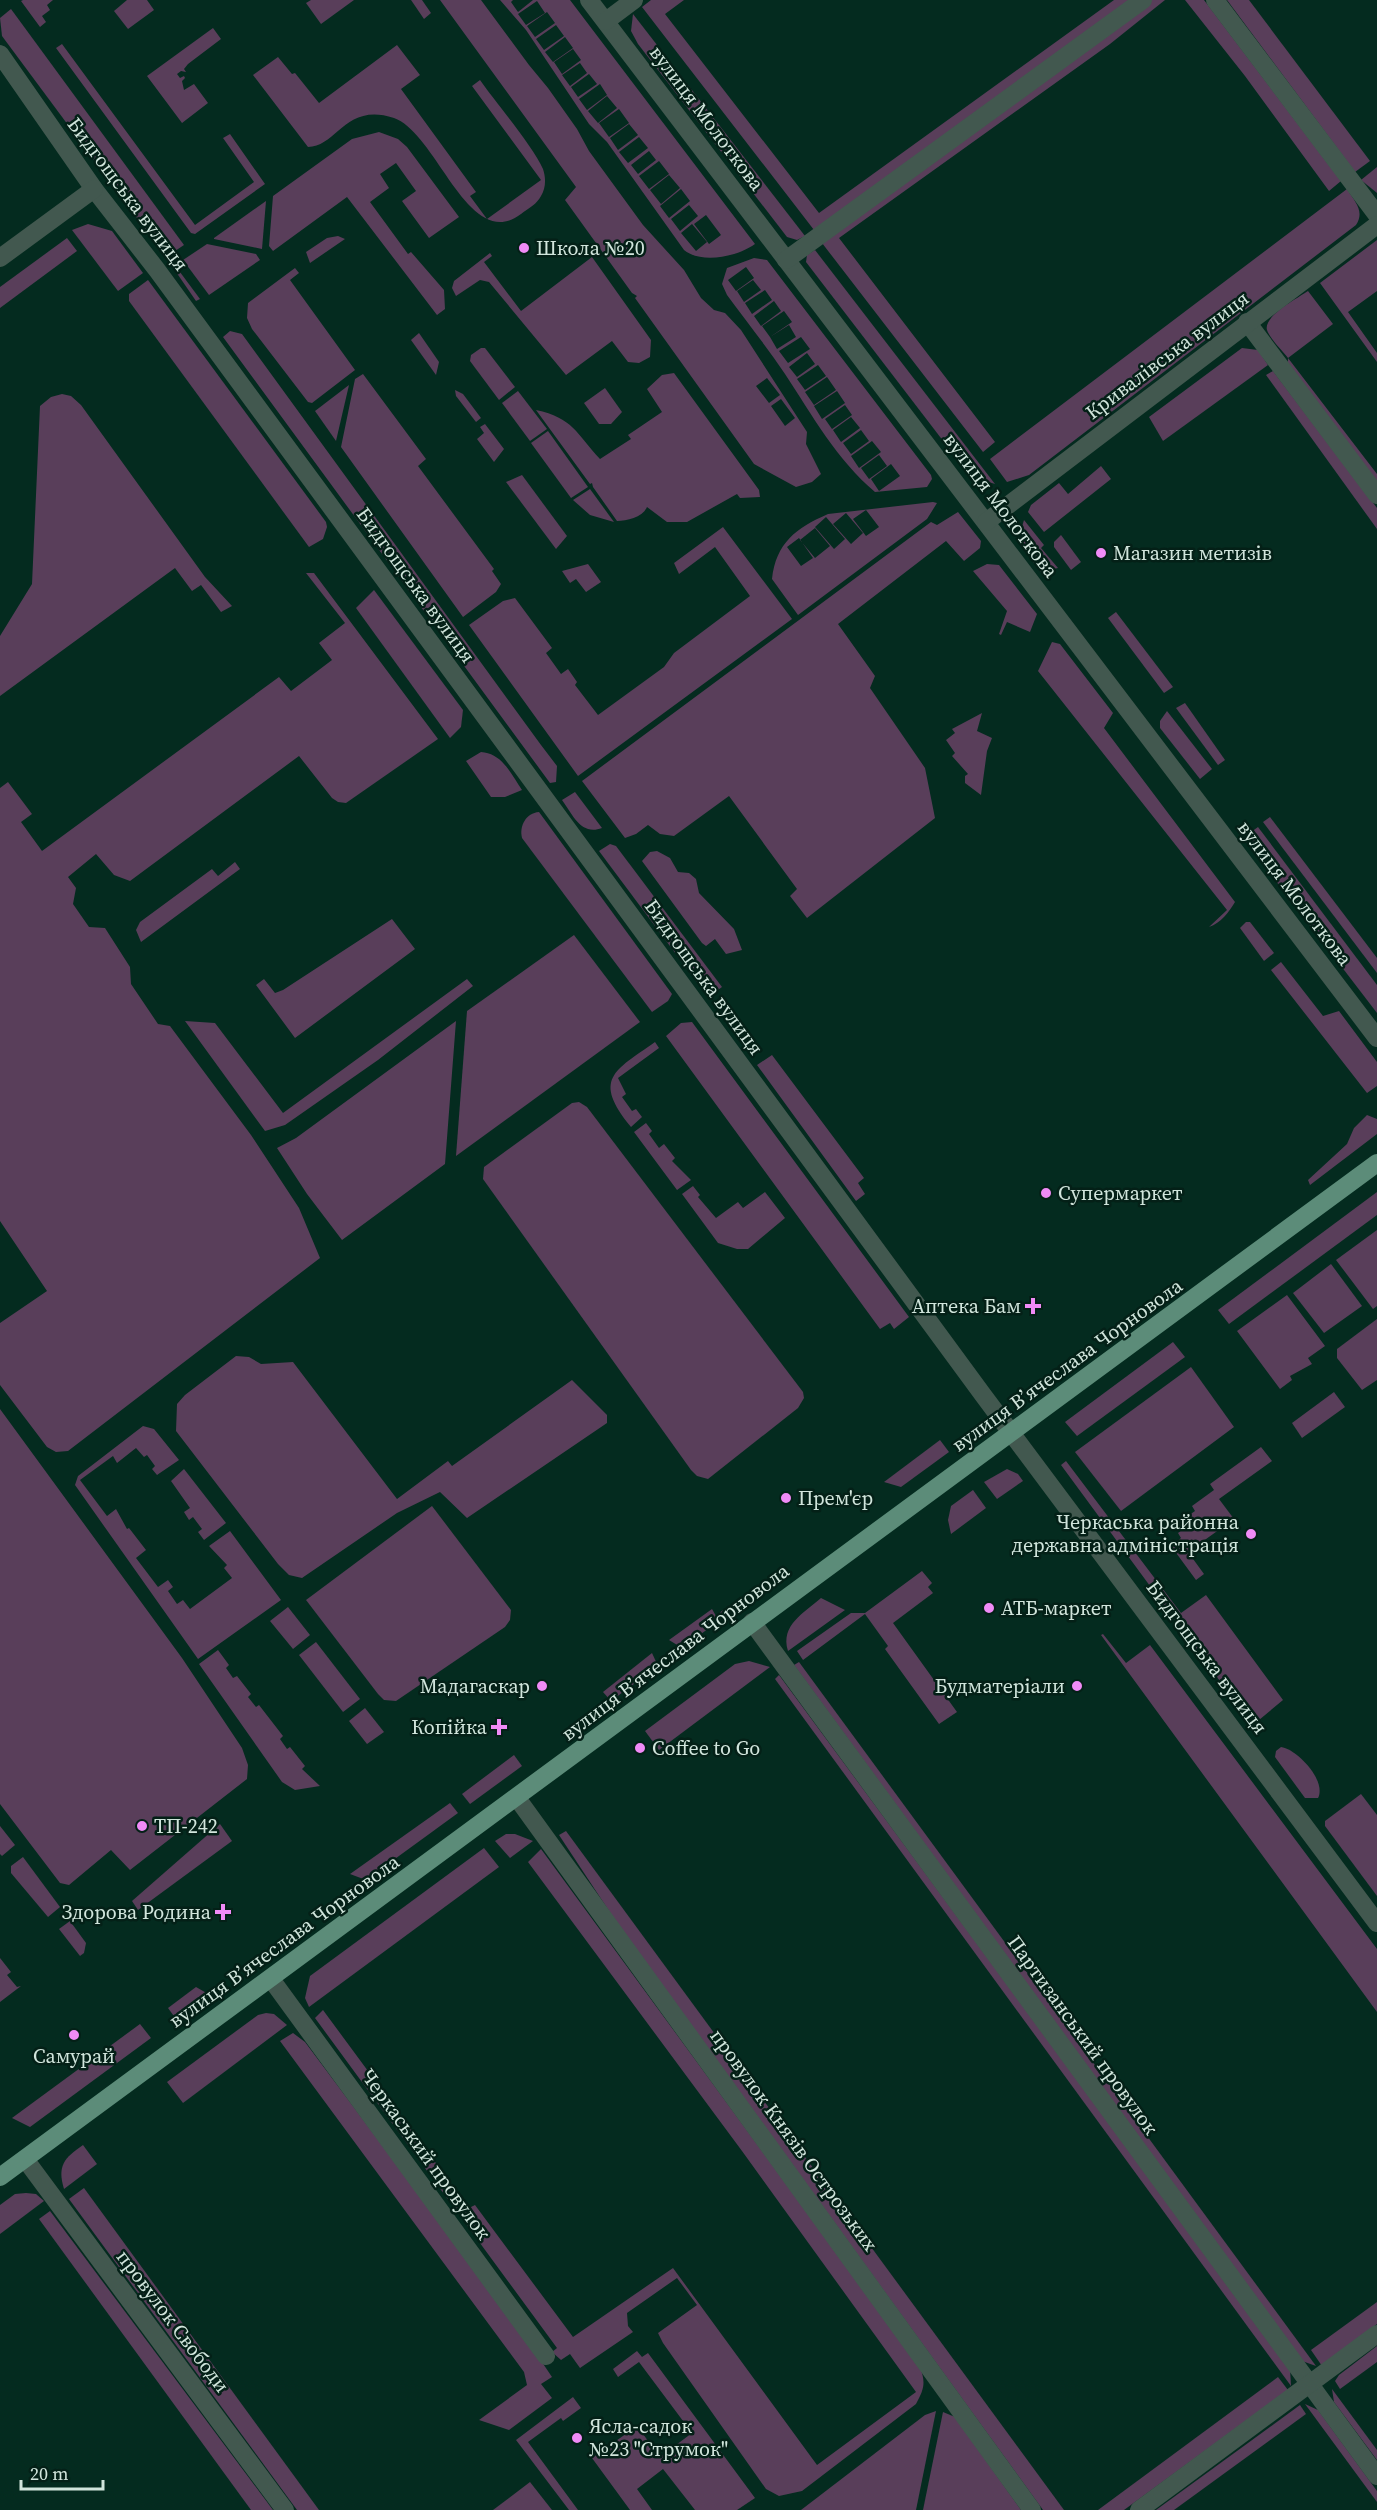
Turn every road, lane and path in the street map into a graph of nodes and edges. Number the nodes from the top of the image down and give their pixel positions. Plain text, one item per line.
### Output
1 (589, 0) edge
2 (634, 0) edge
3 (1143, 0) edge
4 (1215, 0) edge
5 (606, 21) junction
6 (0, 54) edge
7 (94, 189) junction
8 (1377, 215) edge
9 (1377, 225) edge
10 (0, 258) edge
11 (786, 260) junction
12 (1247, 322) junction
13 (1377, 495) edge
14 (986, 522) junction
15 (1377, 1038) edge
16 (1377, 1164) edge
17 (1012, 1433) junction
18 (752, 1622) junction
19 (517, 1798) junction
20 (1377, 1923) edge
21 (271, 1979) junction
22 (25, 2160) junction
23 (0, 2177) edge
24 (1377, 2334) edge
25 (546, 2356) dead end
26 (1310, 2384) junction
27 (1377, 2476) edge
28 (285, 2510) edge
29 (1032, 2510) edge
30 (1139, 2510) edge

1 - 5 street, вулиця Молоткова
2 - 5 street
3 - 11 street
4 - 8 street
5 - 11 street, вулиця Молоткова
6 - 7 street, Бидгощська вулиця
7 - 10 street
7 - 17 street, Бидгощська вулиця
9 - 12 street, Кривалівська вулиця
11 - 14 street, вулиця Молоткова
12 - 13 street
12 - 14 street, Кривалівська вулиця
14 - 15 street, вулиця Молоткова
16 - 17 main road, вулиця Вʼячеслава Чорновола
17 - 18 main road, вулиця Вʼячеслава Чорновола
17 - 20 street, Бидгощська вулиця
18 - 19 main road, вулиця Вʼячеслава Чорновола
18 - 26 street, Партизанський провулок
19 - 21 main road, вулиця Вʼячеслава Чорновола
19 - 29 street, провулок Князів Острозьких
21 - 22 main road, вулиця Вʼячеслава Чорновола
21 - 25 street, Черкаський провулок
22 - 23 main road, вулиця Вʼячеслава Чорновола
22 - 28 street, провулок Свободи
24 - 26 street
26 - 27 street, Партизанський провулок
26 - 30 street

